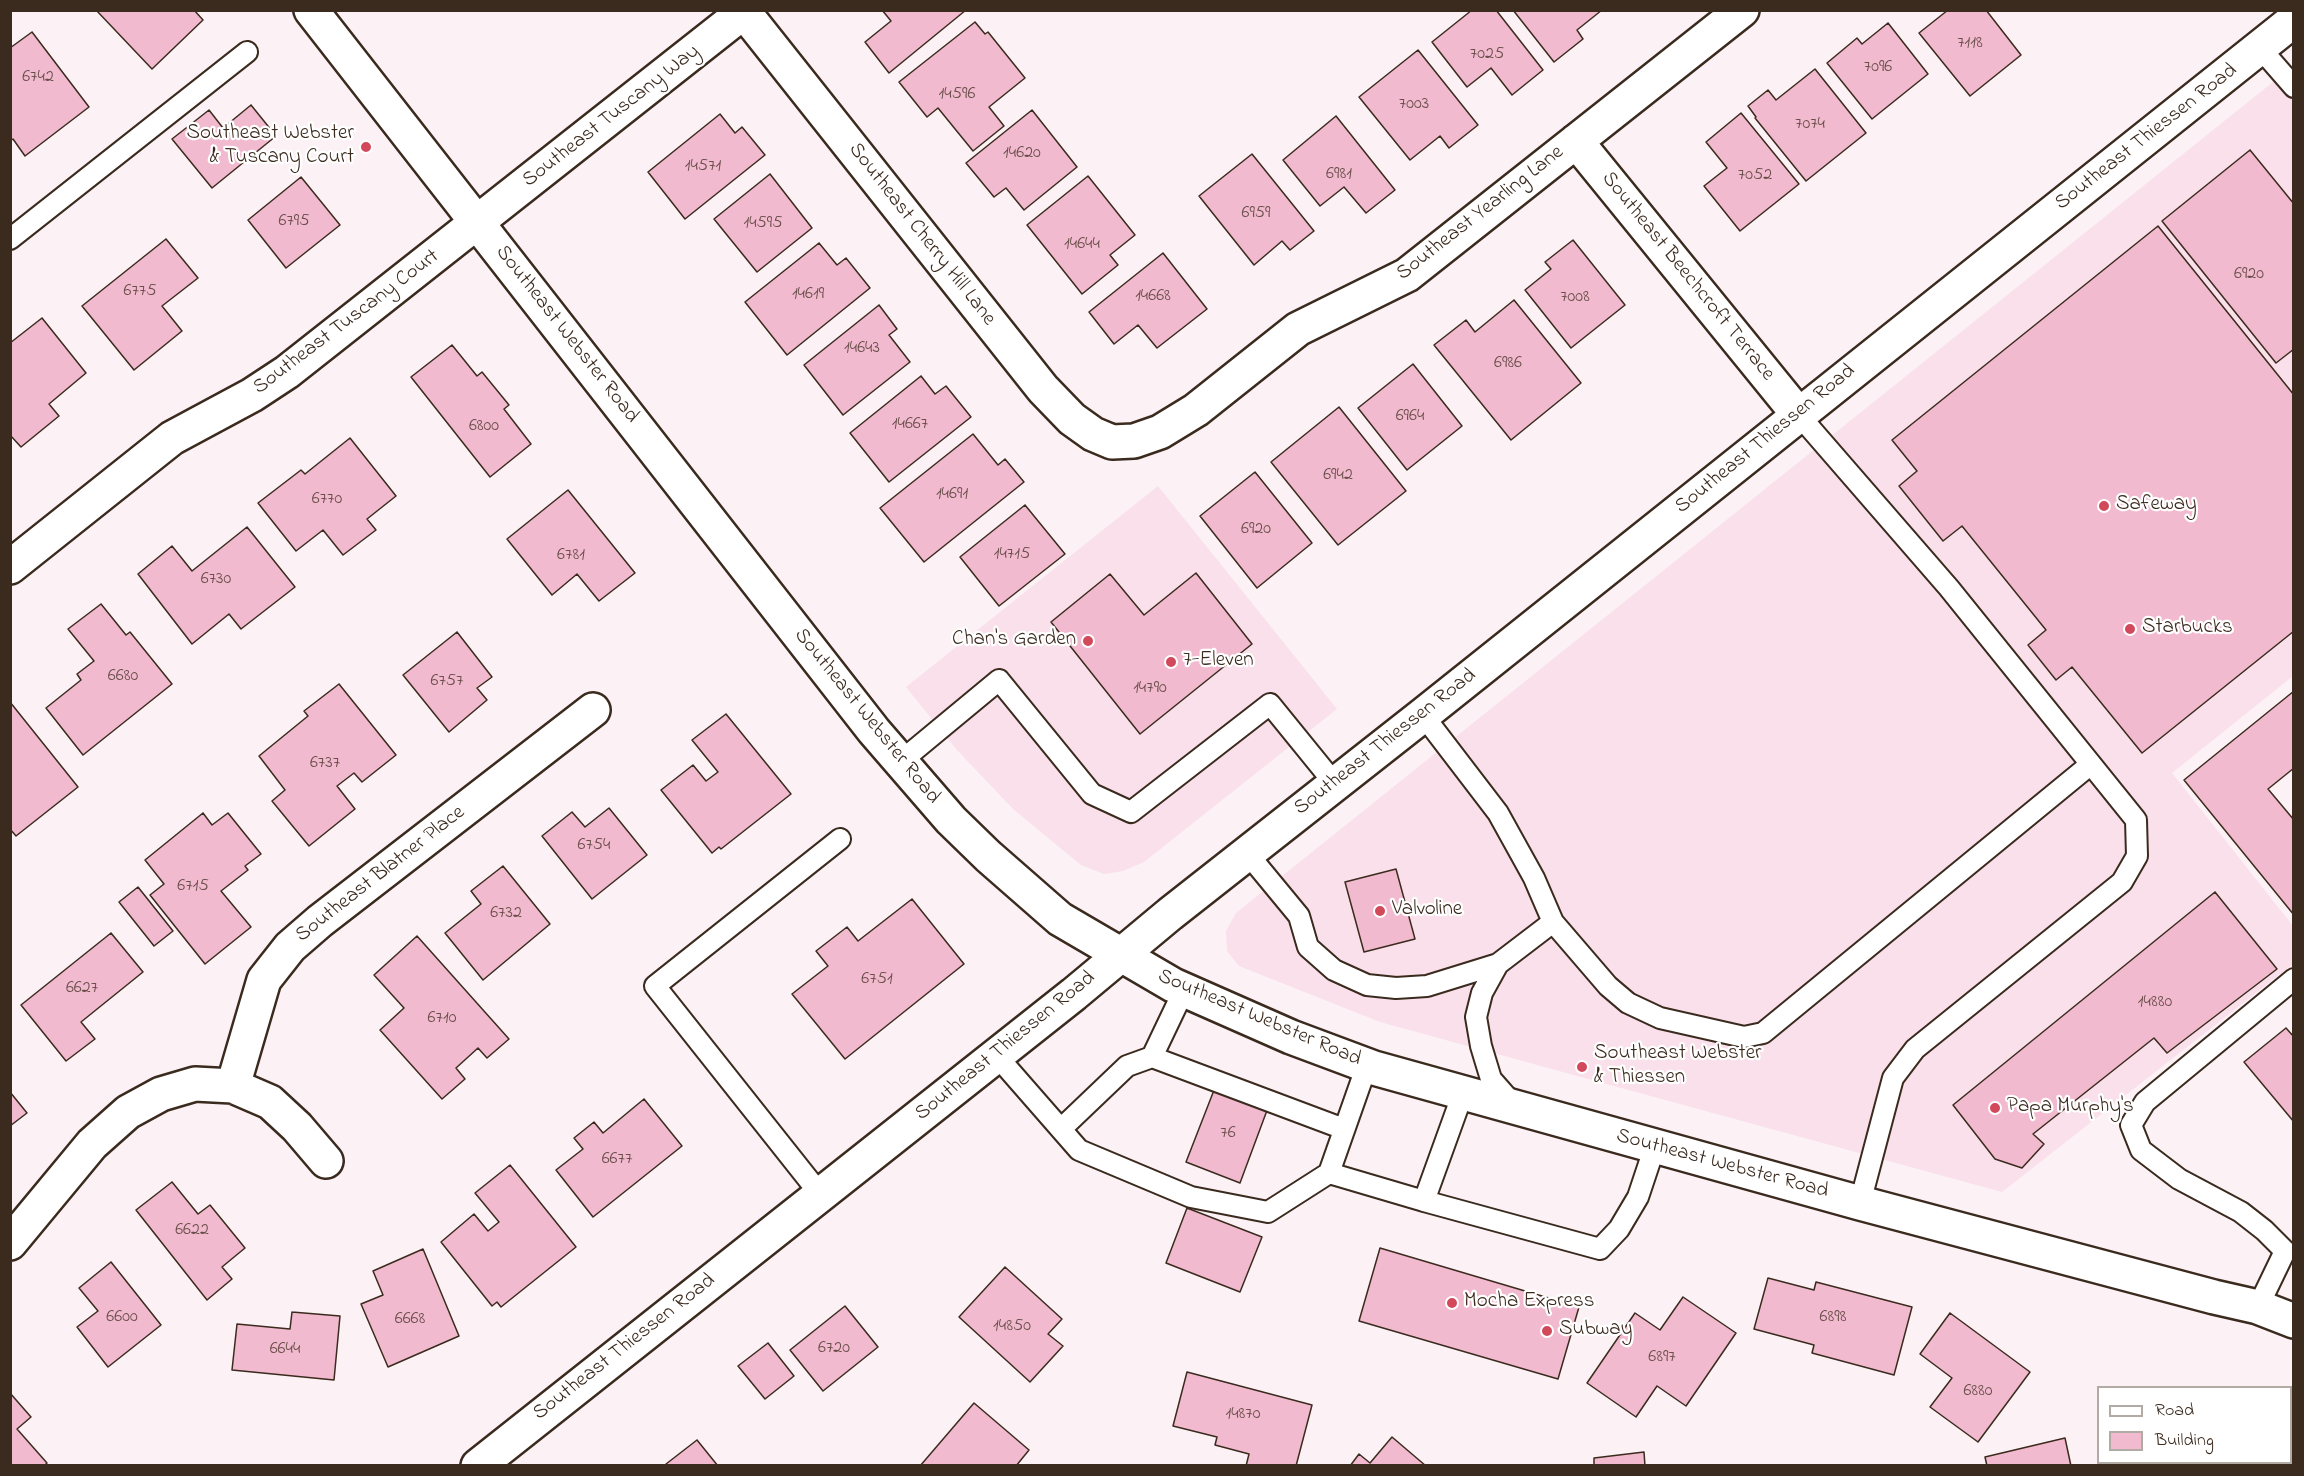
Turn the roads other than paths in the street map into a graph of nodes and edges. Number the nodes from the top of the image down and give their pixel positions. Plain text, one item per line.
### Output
1 (311, 10) edge
2 (1742, 10) edge
3 (745, 11) edge
4 (2294, 20) edge
5 (2260, 48) junction
6 (247, 52) dead end
7 (2294, 87) edge
8 (1576, 141) junction
9 (478, 223) junction
10 (10, 239) edge
11 (1798, 414) junction
12 (1112, 442) joint
13 (10, 567) edge
14 (593, 710) dead end
15 (1422, 715) junction
16 (900, 762) junction
17 (2091, 764) junction
18 (1335, 784) junction
19 (840, 838) dead end
20 (1247, 853) junction
21 (1553, 922) junction
22 (1121, 955) junction
23 (1498, 964) junction
24 (2294, 979) edge
25 (1184, 990) junction
26 (996, 1055) junction
27 (1152, 1057) junction
28 (1367, 1065) junction
29 (233, 1086) junction
30 (1463, 1093) junction
31 (1517, 1108) junction
32 (1061, 1129) junction
33 (1344, 1130) junction
34 (1655, 1146) junction
35 (326, 1161) dead end
36 (1329, 1173) junction
37 (820, 1194) junction
38 (1424, 1201) junction
39 (1860, 1203) junction
40 (10, 1243) edge
41 (2289, 1249) edge
42 (2258, 1307) junction
43 (2294, 1321) edge
44 (478, 1466) edge

1 - 9 street, Southeast Webster Road
2 - 8 street, Southeast Yearling Lane
3 - 9 street, Southeast Tuscany Way
3 - 12 street, Southeast Cherry Hill Lane
4 - 5 street, Southeast Thiessen Road
5 - 7 lane
5 - 11 street, Southeast Thiessen Road
6 - 10 lane
8 - 11 street, Southeast Beechcroft Terrace
8 - 12 street, Southeast Yearling Lane
9 - 13 street, Southeast Tuscany Court
9 - 16 street, Southeast Webster Road
11 - 15 street, Southeast Thiessen Road
11 - 17 lane
14 - 29 street, Southeast Blatner Place
15 - 18 street, Southeast Thiessen Road
15 - 21 lane
16 - 18 lane
16 - 22 street, Southeast Webster Road
17 - 21 lane
17 - 39 lane
18 - 20 street, Southeast Thiessen Road
19 - 37 lane
20 - 22 street, Southeast Thiessen Road
20 - 23 lane
21 - 23 lane
22 - 25 street, Southeast Webster Road
22 - 26 street, Southeast Thiessen Road
23 - 31 lane
24 - 41 lane
25 - 27 lane
25 - 28 street, Southeast Webster Road
26 - 32 lane
26 - 37 street, Southeast Thiessen Road
27 - 32 lane
27 - 33 lane
28 - 30 street, Southeast Webster Road
28 - 33 lane
29 - 35 street
29 - 40 street
30 - 31 street, Southeast Webster Road
30 - 38 lane
31 - 34 street, Southeast Webster Road
32 - 36 lane
33 - 36 lane
34 - 38 lane
34 - 39 street, Southeast Webster Road
36 - 38 lane
37 - 44 street, Southeast Thiessen Road
39 - 42 street, Southeast Webster Road
41 - 42 lane
42 - 43 street, Southeast Webster Road

